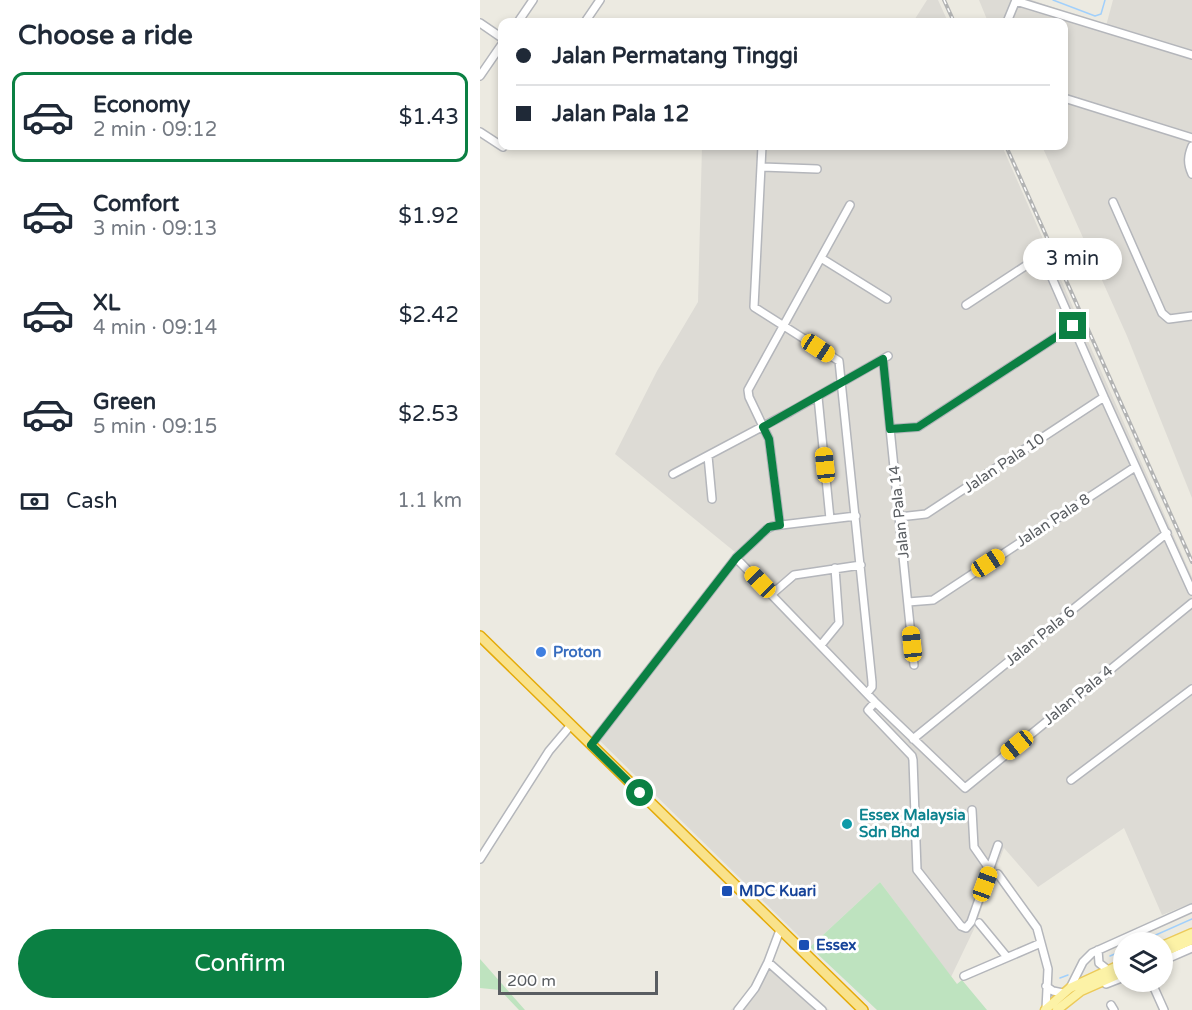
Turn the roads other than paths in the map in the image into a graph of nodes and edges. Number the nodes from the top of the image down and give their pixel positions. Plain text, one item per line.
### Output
1 (533, 0) edge
2 (600, 0) edge
3 (1016, 0) edge
4 (523, 18) edge
5 (588, 18) edge
6 (1009, 18) edge
7 (480, 23) edge
8 (498, 35) edge
9 (498, 50) edge
10 (1192, 56) edge
11 (480, 76) edge
12 (1068, 99) edge
13 (480, 132) edge
14 (1192, 138) edge
15 (498, 143) edge
16 (1192, 146) edge
17 (762, 150) edge
18 (762, 167) junction
19 (816, 169) dead end
20 (1192, 174) edge
21 (1113, 202) dead end
22 (850, 205) dead end
23 (821, 258) junction
24 (887, 299) dead end
25 (966, 305) dead end
26 (1192, 316) edge
27 (783, 325) junction
28 (1073, 326) junction
29 (842, 383) junction
30 (818, 397) junction
31 (1104, 397) junction
32 (763, 427) junction
33 (890, 429) junction
34 (708, 456) junction
35 (1135, 467) junction
36 (673, 474) dead end
37 (712, 499) dead end
38 (856, 516) junction
39 (899, 517) junction
40 (830, 519) junction
41 (780, 525) junction
42 (1167, 533) junction
43 (736, 558) junction
44 (861, 565) junction
45 (835, 568) junction
46 (1192, 591) edge
47 (772, 594) junction
48 (908, 602) junction
49 (1192, 603) edge
50 (480, 636) edge
51 (821, 645) junction
52 (914, 665) dead end
53 (1192, 689) edge
54 (867, 693) junction
55 (875, 702) junction
56 (571, 724) junction
57 (914, 739) junction
58 (591, 745) junction
59 (1071, 780) dead end
60 (972, 810) dead end
61 (999, 846) dead end
62 (480, 859) edge
63 (990, 870) junction
64 (998, 874) dead end
65 (1192, 908) edge
66 (979, 923) dead end
67 (780, 930) junction
68 (1192, 933) edge
69 (1192, 940) edge
70 (1041, 943) junction
71 (1173, 945) edge
72 (1173, 948) edge
73 (1192, 948) edge
74 (1098, 950) junction
75 (1173, 951) edge
76 (1007, 957) junction
77 (768, 962) junction
78 (1113, 968) edge
79 (1108, 970) junction
80 (964, 975) dead end
81 (1113, 977) edge
82 (1113, 982) edge
83 (1046, 986) junction
84 (1066, 990) junction
85 (1156, 992) edge
86 (1067, 1001) junction
87 (1045, 1009) edge
88 (738, 1010) edge
89 (822, 1010) edge
90 (863, 1010) edge
91 (1058, 1010) edge
92 (1164, 1010) edge

1 - 4 street
2 - 5 street
3 - 6 street
3 - 10 street
7 - 8 street
9 - 11 street
12 - 14 street
13 - 15 street
16 - 20 street
17 - 18 street
18 - 19 street
18 - 27 street
21 - 26 street
22 - 23 street
23 - 24 street
23 - 27 street
25 - 28 street
27 - 29 street
27 - 32 street
28 - 31 street
28 - 33 street
29 - 30 street
29 - 33 street, Jalan Pala 14
29 - 38 street
30 - 32 street
30 - 40 street
31 - 35 street
31 - 39 street, Jalan Pala 10
32 - 34 street
32 - 41 street
33 - 39 street, Jalan Pala 14
34 - 36 street
34 - 37 street
35 - 42 street
35 - 48 street, Jalan Pala 8
38 - 40 street
38 - 44 street
39 - 48 street, Jalan Pala 14
40 - 41 street
41 - 43 street
42 - 46 street
42 - 57 street, Jalan Pala 6
43 - 47 street
43 - 58 street
44 - 45 street
44 - 54 street
45 - 47 street
45 - 51 street
47 - 51 street
48 - 52 street, Jalan Pala 14
49 - 57 street, Jalan Pala 4
50 - 56 highway
51 - 54 street
53 - 59 street
54 - 55 street
55 - 57 street
55 - 63 street
56 - 58 highway
56 - 62 street
58 - 67 highway
60 - 63 street
61 - 63 street
64 - 70 street
65 - 74 street
66 - 76 street
67 - 77 street
67 - 90 highway
68 - 71 main road
69 - 72 main road
70 - 76 street
70 - 83 street
73 - 75 street
74 - 79 street
74 - 84 street
76 - 80 street
77 - 88 street
77 - 89 street
78 - 79 main road
79 - 84 main road
81 - 86 main road
82 - 86 street
83 - 84 street
83 - 87 street
84 - 87 main road
85 - 92 street
86 - 91 main road

